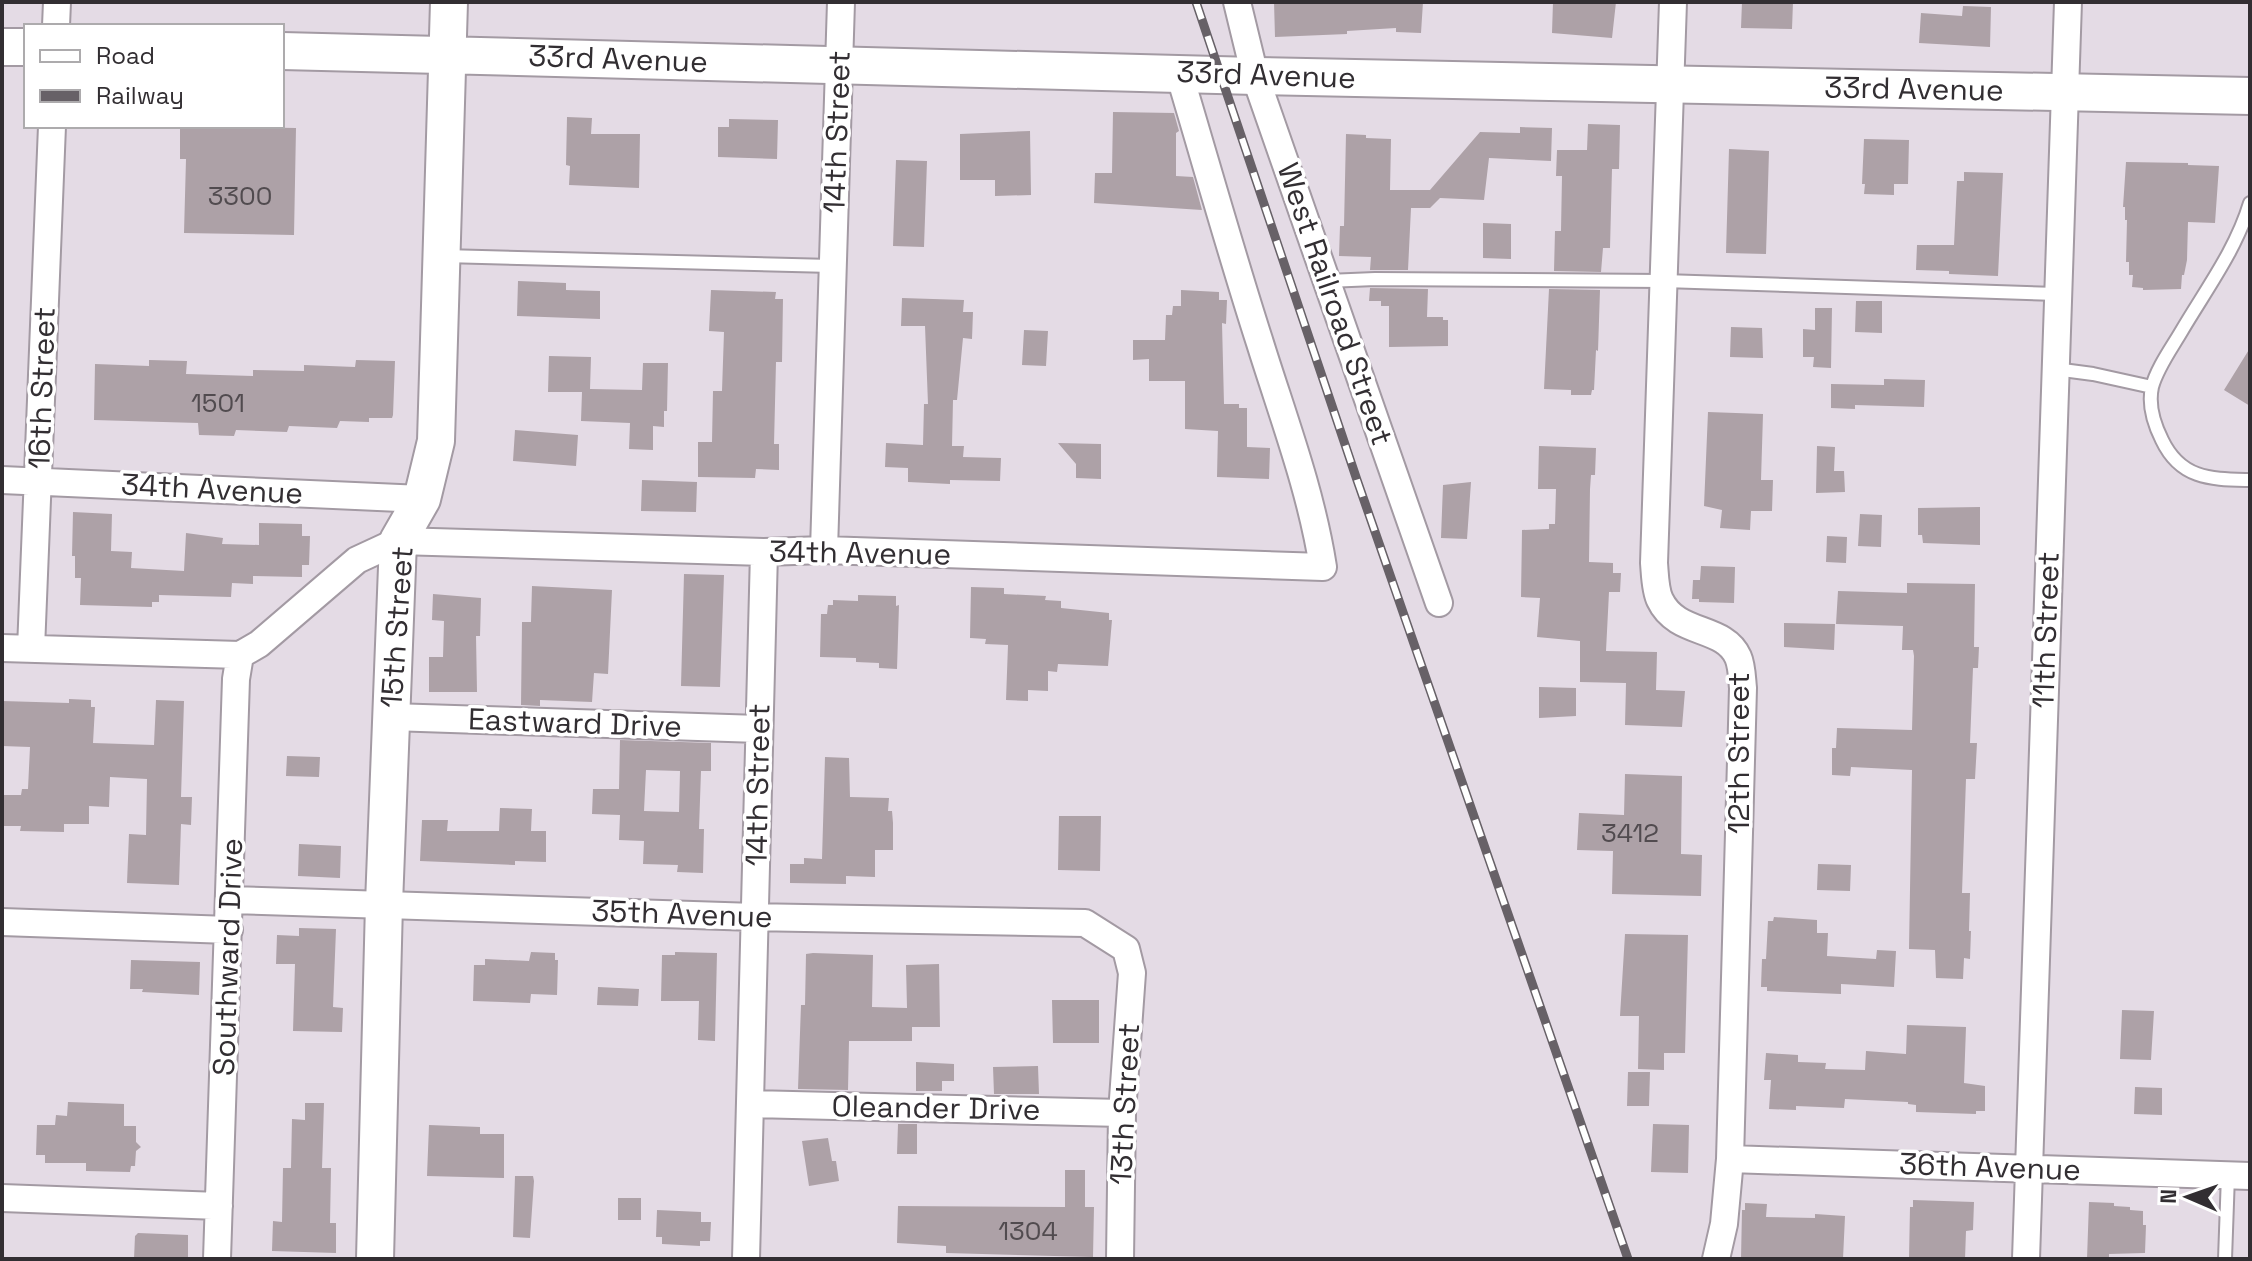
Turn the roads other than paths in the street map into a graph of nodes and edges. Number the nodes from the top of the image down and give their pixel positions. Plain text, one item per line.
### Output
1 (57, 2) edge
2 (449, 2) edge
3 (841, 2) edge
4 (1237, 2) edge
5 (1673, 2) edge
6 (2068, 2) edge
7 (56, 24) edge
8 (2, 47) edge
9 (24, 47) edge
10 (284, 51) edge
11 (447, 54) junction
12 (839, 65) junction
13 (1179, 73) junction
14 (1255, 76) junction
15 (1670, 84) junction
16 (2064, 92) junction
17 (2250, 96) edge
18 (52, 128) edge
19 (2250, 203) edge
20 (441, 256) junction
21 (832, 266) junction
22 (1327, 281) junction
23 (1664, 281) junction
24 (2057, 294) junction
25 (2055, 369) junction
26 (2152, 387) junction
27 (2, 480) edge
28 (2250, 480) edge
29 (38, 481) junction
30 (422, 499) junction
31 (398, 541) junction
32 (824, 550) junction
33 (764, 552) junction
34 (1439, 603) dead end
35 (2, 648) edge
36 (31, 649) junction
37 (240, 655) junction
38 (391, 717) junction
39 (759, 729) junction
40 (230, 900) junction
41 (384, 904) junction
42 (755, 917) junction
43 (2, 922) edge
44 (229, 930) junction
45 (1126, 949) joint
46 (750, 1104) junction
47 (1122, 1113) junction
48 (1730, 1159) junction
49 (2029, 1169) junction
50 (2239, 1176) edge
51 (2, 1198) edge
52 (219, 1206) junction
53 (217, 1259) edge
54 (375, 1259) edge
55 (746, 1259) edge
56 (1120, 1259) edge
57 (1716, 1259) edge
58 (2026, 1259) edge
59 (2225, 1259) edge

1 - 7 street
2 - 11 street, 15th Street
3 - 12 street, 14th Street
4 - 14 street, West Railroad Street
5 - 15 street, 12th Street
6 - 16 street, 11th Street
8 - 9 street
10 - 11 street, 33rd Avenue
11 - 12 street, 33rd Avenue
11 - 20 street, 15th Street
12 - 13 street, 33rd Avenue
12 - 21 street, 14th Street
13 - 14 street, 33rd Avenue
13 - 32 street, 34th Avenue
14 - 15 street, 33rd Avenue
14 - 22 street, West Railroad Street
15 - 16 street, 33rd Avenue
15 - 23 street, 12th Street
16 - 17 street, 33rd Avenue
16 - 24 street, 11th Street
18 - 29 street, 16th Street
19 - 26 lane
20 - 21 lane
20 - 30 street, 15th Street
21 - 32 street, 14th Street
22 - 23 lane
22 - 34 street, West Railroad Street
23 - 24 lane
23 - 48 street, 12th Street
24 - 25 street, 11th Street
25 - 26 lane
25 - 49 street, 11th Street
26 - 28 lane
27 - 29 street, 34th Avenue
29 - 30 street, 34th Avenue
29 - 36 street, 16th Street
30 - 31 street, 15th Street
31 - 33 street, 34th Avenue
31 - 37 street
31 - 38 street, 15th Street
32 - 33 street, 34th Avenue
33 - 39 street, 14th Street
35 - 36 street
36 - 37 street
37 - 40 street, Southward Drive
38 - 39 street, Eastward Drive
38 - 41 street, 15th Street
39 - 42 street, 14th Street
40 - 41 street, 35th Avenue
40 - 44 street, Southward Drive
41 - 42 street, 35th Avenue
41 - 54 street, 15th Street
42 - 45 street, 35th Avenue
42 - 46 street, 14th Street
43 - 44 street
44 - 52 street, Southward Drive
45 - 47 street, 13th Street
46 - 47 street, Oleander Drive
46 - 55 street, 14th Street
47 - 56 street, 13th Street
48 - 49 street, 36th Avenue
48 - 57 street, 12th Street
49 - 50 street, 36th Avenue
49 - 58 street, 11th Street
50 - 59 lane
51 - 52 street
52 - 53 street, Southward Drive

